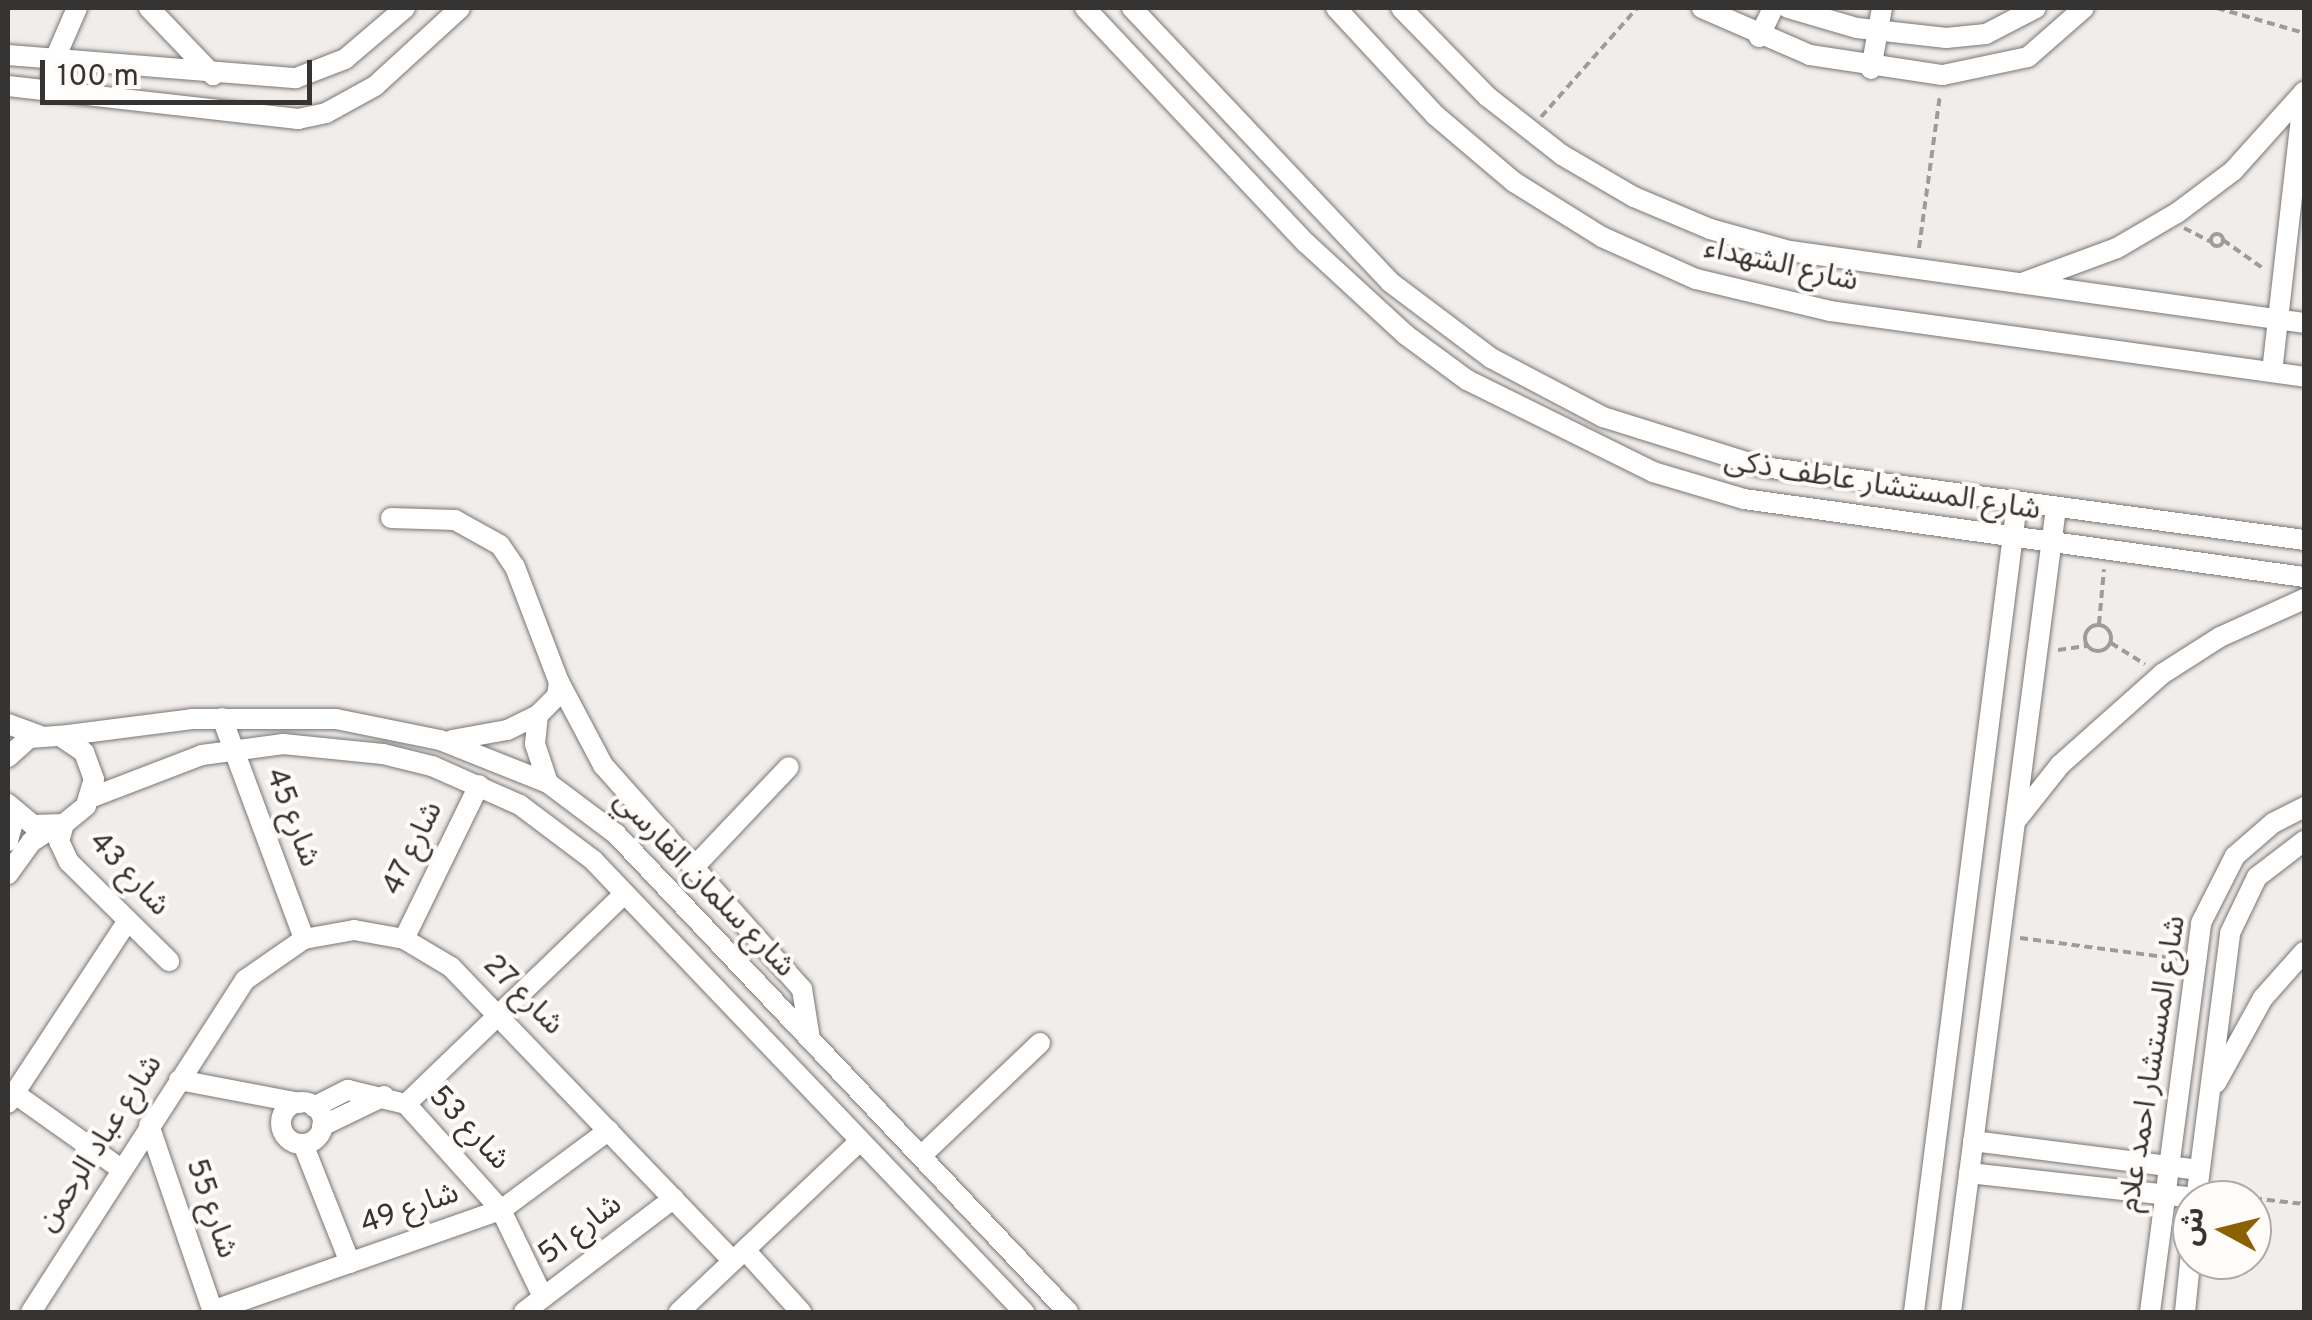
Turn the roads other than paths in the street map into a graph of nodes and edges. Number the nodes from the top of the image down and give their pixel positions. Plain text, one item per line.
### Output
1 (77, 8) edge
2 (148, 8) edge
3 (460, 8) edge
4 (1085, 8) edge
5 (1132, 8) edge
6 (1336, 8) edge
7 (1402, 8) edge
8 (1702, 8) edge
9 (1773, 8) edge
10 (1788, 8) edge
11 (1882, 8) edge
12 (2036, 8) edge
13 (2084, 8) edge
14 (400, 9) edge
15 (1878, 31) junction
16 (1758, 36) junction
17 (423, 42) junction
18 (8, 55) edge
19 (54, 61) junction
20 (1871, 69) junction
21 (213, 75) junction
22 (249, 79) junction
23 (8, 86) edge
24 (2304, 86) edge
25 (50, 92) junction
26 (2304, 94) edge
27 (244, 116) junction
28 (2018, 284) junction
29 (2278, 320) junction
30 (2304, 323) edge
31 (2272, 372) junction
32 (2304, 376) edge
33 (1926, 490) junction
34 (2017, 503) junction
35 (2056, 508) junction
36 (2112, 515) junction
37 (391, 518) dead end
38 (1921, 527) junction
39 (2012, 540) junction
40 (2304, 540) edge
41 (2050, 545) junction
42 (2106, 552) junction
43 (2304, 577) edge
44 (2304, 598) edge
45 (2001, 629) junction
46 (2038, 644) junction
47 (559, 682) junction
48 (538, 716) junction
49 (222, 718) junction
50 (8, 724) edge
51 (49, 735) junction
52 (440, 740) junction
53 (232, 748) junction
54 (8, 757) edge
55 (789, 767) dead end
56 (548, 783) junction
57 (478, 785) junction
58 (90, 798) junction
59 (2304, 807) edge
60 (11, 809) edge
61 (2016, 819) junction
62 (59, 825) junction
63 (2304, 840) edge
64 (8, 842) edge
65 (2235, 856) junction
66 (693, 868) junction
67 (8, 874) edge
68 (2257, 877) junction
69 (624, 894) junction
70 (127, 922) junction
71 (304, 939) junction
72 (404, 939) junction
73 (2304, 952) edge
74 (169, 961) dead end
75 (224, 1010) joint
76 (500, 1014) junction
77 (810, 1039) junction
78 (1040, 1043) dead end
79 (179, 1080) junction
80 (13, 1086) edge
81 (240, 1092) junction
82 (396, 1100) junction
83 (2205, 1108) junction
84 (312, 1112) junction
85 (149, 1126) junction
86 (281, 1128) junction
87 (609, 1130) junction
88 (860, 1141) junction
89 (1973, 1141) junction
90 (303, 1144) junction
91 (921, 1156) junction
92 (2166, 1166) junction
93 (121, 1169) junction
94 (2199, 1170) junction
95 (1969, 1174) junction
96 (2198, 1180) edge
97 (2163, 1195) junction
98 (2172, 1196) edge
99 (674, 1198) junction
100 (501, 1210) junction
101 (739, 1256) junction
102 (350, 1263) junction
103 (2188, 1280) edge
104 (543, 1297) junction
105 (44, 1302) edge
106 (31, 1312) edge
107 (213, 1312) edge
108 (524, 1312) edge
109 (679, 1312) edge
110 (802, 1312) edge
111 (1024, 1312) edge
112 (1068, 1312) edge
113 (1914, 1312) edge
114 (1951, 1312) edge
115 (2150, 1312) edge
116 (2185, 1312) edge

1 - 19 street
2 - 21 street
3 - 17 street
4 - 38 street, شارع المستشار عاطف ذكى
5 - 33 street, شارع المستشار عاطف ذكى
6 - 31 street, شارع الشهداء
7 - 28 street, شارع الشهداء
8 - 16 street
9 - 16 street
10 - 15 street
11 - 15 street
12 - 15 street
13 - 20 street
14 - 17 street
14 - 22 street
15 - 20 street
16 - 20 street
17 - 27 street
18 - 19 street
19 - 21 street
19 - 25 street
21 - 22 street
22 - 27 street
23 - 25 street
24 - 26 street
25 - 27 street
26 - 28 street
26 - 29 street
28 - 29 street, شارع الشهداء
29 - 30 street, شارع الشهداء
29 - 31 street
31 - 32 street, شارع الشهداء
33 - 34 street, شارع المستشار عاطف ذكى
33 - 38 street
34 - 35 street, شارع المستشار عاطف ذكى
34 - 39 street
35 - 36 street, شارع المستشار عاطف ذكى
35 - 41 street
36 - 40 street, شارع المستشار عاطف ذكى
36 - 42 street
37 - 47 street
38 - 39 street, شارع المستشار عاطف ذكى
39 - 41 street, شارع المستشار عاطف ذكى
39 - 45 street
41 - 42 street, شارع المستشار عاطف ذكى
41 - 46 street
42 - 43 street, شارع المستشار عاطف ذكى
44 - 61 street
45 - 46 street
45 - 113 street
46 - 61 street
47 - 48 street
47 - 66 street
48 - 52 street
48 - 56 street
49 - 51 street, شارع سلمان الفارسي
49 - 52 street, شارع سلمان الفارسي
49 - 53 street, شارع 45
50 - 51 street
51 - 54 street
51 - 58 street
52 - 56 street, شارع سلمان الفارسي
53 - 57 street, شارع سلمان الفارسي
53 - 58 street, شارع سلمان الفارسي
53 - 71 street, شارع 45
55 - 66 street
56 - 77 street, شارع سلمان الفارسي
57 - 69 street, شارع سلمان الفارسي
57 - 72 street, شارع 47
58 - 62 street
59 - 65 street, شارع المستشار احمد علام
60 - 62 street
60 - 64 street
61 - 89 street
62 - 67 street
62 - 70 street, شارع 43
63 - 68 street, شارع المستشار احمد علام
65 - 68 street
65 - 92 street, شارع المستشار احمد علام
66 - 77 street
68 - 83 street, شارع المستشار احمد علام
69 - 76 street
69 - 88 street, شارع سلمان الفارسي
70 - 74 street, شارع 43
70 - 80 street
71 - 72 street, شارع 27
71 - 75 street, شارع 27
72 - 76 street, شارع 27
73 - 83 street
75 - 79 street, شارع عباد الرحمن
76 - 82 street
76 - 87 street, شارع 27
77 - 91 street, شارع سلمان الفارسي
78 - 91 street
79 - 81 street, شارع 53
79 - 85 street, شارع عباد الرحمن
80 - 93 street
81 - 84 street, شارع 53
81 - 86 street
82 - 84 street, شارع 53
82 - 100 street, شارع 53
83 - 94 street, شارع المستشار احمد علام
84 - 86 street
84 - 90 street
85 - 93 street, شارع عباد الرحمن
85 - 107 street, شارع 55
86 - 90 street
87 - 99 street, شارع 27
87 - 100 street, شارع 49
88 - 101 street
88 - 111 street, شارع سلمان الفارسي
89 - 92 street
89 - 95 street
90 - 102 street
91 - 112 street, شارع سلمان الفارسي
92 - 94 street
92 - 97 street, شارع المستشار احمد علام
93 - 105 street, شارع عباد الرحمن
94 - 96 street, شارع المستشار احمد علام
95 - 97 street
95 - 114 street
97 - 98 street
97 - 115 street, شارع المستشار احمد علام
99 - 101 street, شارع 27
99 - 104 street, شارع 51
100 - 102 street, شارع 49
100 - 104 street, شارع 53
101 - 109 street
101 - 110 street, شارع 27
102 - 107 street, شارع 49
103 - 116 street
104 - 108 street, شارع 51
105 - 106 street, شارع عباد الرحمن

